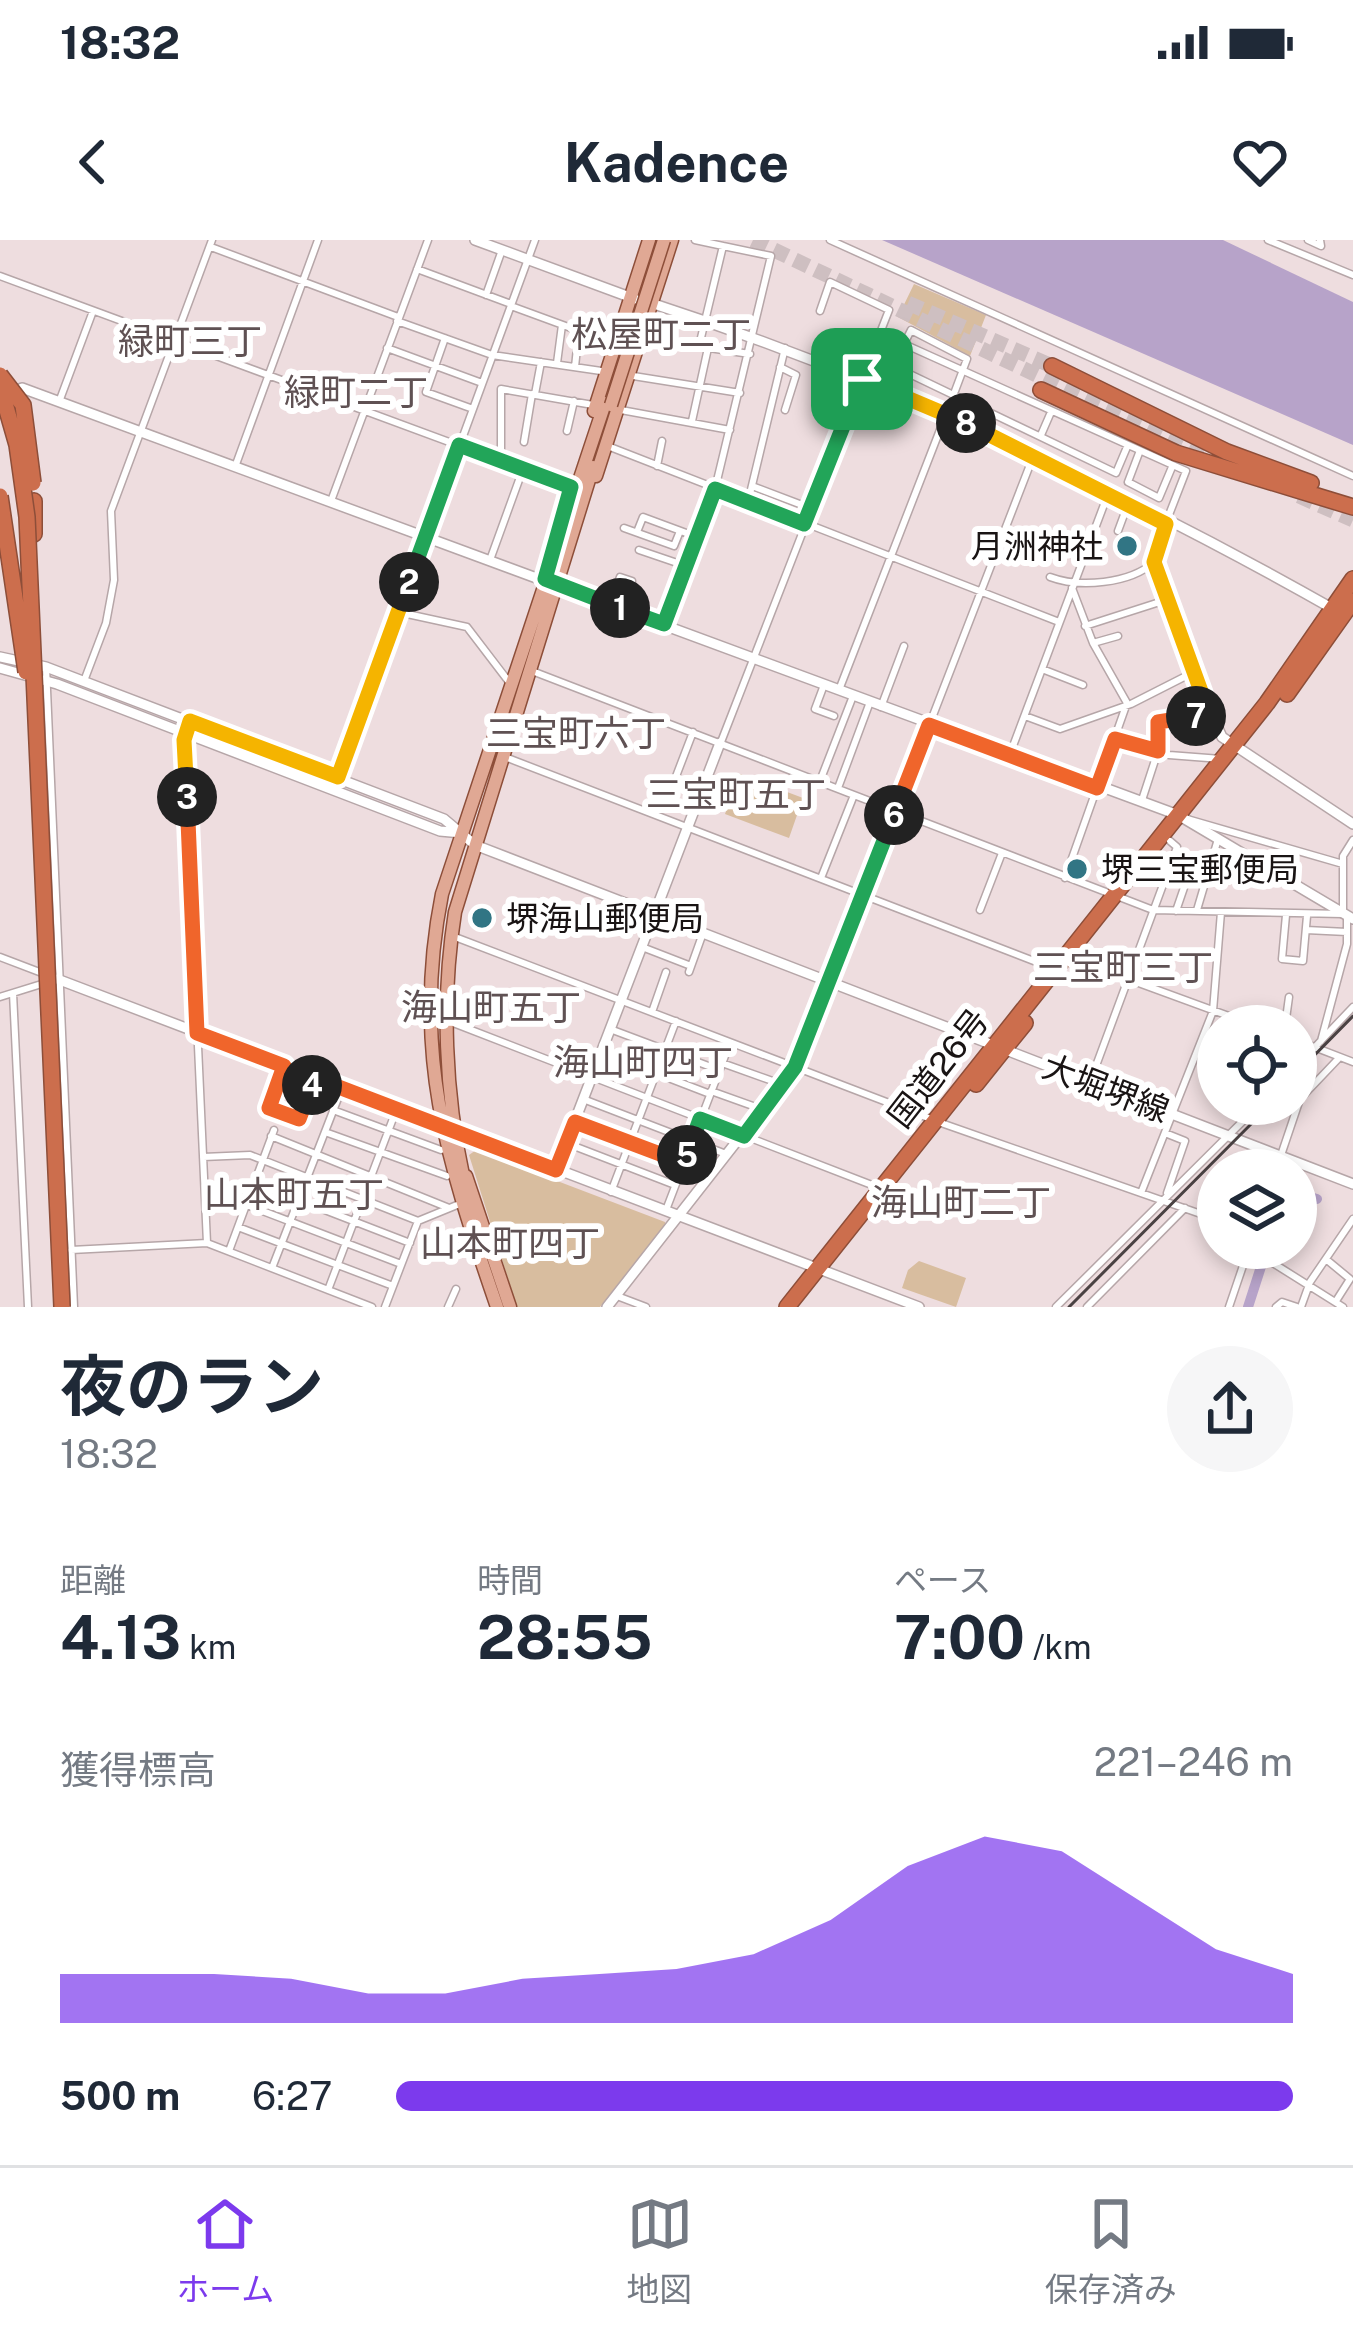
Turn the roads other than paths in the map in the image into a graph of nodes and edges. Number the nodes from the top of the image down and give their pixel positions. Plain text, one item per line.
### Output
1 (318, 240) edge
2 (428, 240) edge
3 (475, 240) edge
4 (535, 240) edge
5 (695, 240) edge
6 (830, 240) edge
7 (1268, 240) edge
8 (1308, 240) edge
9 (1321, 240) edge
10 (662, 242) edge
11 (210, 243) edge
12 (724, 247) junction
13 (502, 250) junction
14 (528, 259) junction
15 (417, 269) junction
16 (1353, 275) edge
17 (0, 276) edge
18 (303, 281) junction
19 (486, 295) junction
20 (632, 298) junction
21 (654, 304) junction
22 (511, 305) junction
23 (93, 311) junction
24 (820, 311) dead end
25 (398, 319) junction
26 (704, 321) junction
27 (562, 325) junction
28 (579, 329) junction
29 (619, 334) junction
30 (755, 336) junction
31 (445, 338) junction
32 (640, 338) junction
33 (173, 340) junction
34 (904, 344) junction
35 (703, 347) junction
36 (785, 347) junction
37 (387, 348) junction
38 (750, 354) junction
39 (492, 356) junction
40 (541, 362) junction
41 (557, 364) junction
42 (435, 365) junction
43 (574, 367) junction
44 (780, 367) junction
45 (1052, 367) tunnel mouth
46 (963, 369) junction
47 (607, 371) junction
48 (0, 375) edge
49 (268, 375) junction
50 (628, 375) junction
51 (862, 379) junction
52 (482, 383) junction
53 (0, 386) edge
54 (699, 387) junction
55 (1041, 390) dead end
56 (955, 391) junction
57 (740, 393) junction
58 (534, 395) junction
59 (0, 399) edge
60 (59, 401) junction
61 (574, 401) junction
62 (772, 402) junction
63 (607, 406) junction
64 (472, 409) junction
65 (364, 410) junction
66 (1052, 412) junction
67 (0, 413) edge
68 (946, 413) junction
69 (692, 421) junction
70 (730, 430) junction
71 (141, 431) junction
72 (567, 431) dead end
73 (1041, 435) junction
74 (662, 441) dead end
75 (524, 442) dead end
76 (459, 445) junction
77 (605, 446) junction
78 (1127, 447) junction
79 (1139, 453) junction
80 (1033, 457) junction
81 (501, 460) junction
82 (657, 466) junction
83 (1172, 466) junction
84 (235, 467) junction
85 (523, 469) junction
86 (1353, 476) edge
87 (752, 486) junction
88 (571, 487) junction
89 (715, 489) junction
90 (1108, 494) junction
91 (0, 496) edge
92 (331, 501) junction
93 (748, 502) junction
94 (1353, 502) edge
95 (1127, 504) junction
96 (810, 508) junction
97 (804, 524) junction
98 (1166, 524) junction
99 (624, 527) dead end
100 (680, 531) junction
101 (1118, 531) dead end
102 (637, 532) junction
103 (426, 537) junction
104 (697, 537) junction
105 (639, 550) dead end
106 (890, 557) junction
107 (490, 560) junction
108 (1154, 562) junction
109 (686, 566) junction
110 (1050, 577) dead end
111 (1353, 579) edge
112 (551, 582) junction
113 (1072, 587) junction
114 (981, 593) junction
115 (1166, 600) junction
116 (610, 604) junction
117 (623, 609) junction
118 (1344, 609) edge
119 (398, 612) junction
120 (1059, 622) junction
121 (664, 624) junction
122 (1085, 626) junction
123 (1118, 636) dead end
124 (1093, 643) junction
125 (904, 646) dead end
126 (0, 657) edge
127 (753, 659) junction
128 (36, 662) junction
129 (0, 668) edge
130 (1042, 669) junction
131 (532, 671) junction
132 (1192, 673) junction
133 (29, 678) junction
134 (45, 680) junction
135 (84, 681) junction
136 (511, 684) junction
137 (824, 685) junction
138 (1083, 685) dead end
139 (838, 691) junction
140 (853, 696) junction
141 (1127, 703) junction
142 (876, 705) junction
143 (834, 716) dead end
144 (1024, 716) junction
145 (1210, 716) junction
146 (929, 725) junction
147 (188, 727) junction
148 (693, 732) junction
149 (1115, 739) junction
150 (721, 743) junction
151 (1158, 751) junction
152 (1231, 752) junction
153 (1010, 755) junction
154 (504, 757) junction
155 (338, 777) junction
156 (675, 779) dead end
157 (820, 781) junction
158 (838, 788) junction
159 (1097, 788) junction
160 (854, 795) junction
161 (1141, 803) junction
162 (896, 811) junction
163 (1182, 817) junction
164 (1353, 824) edge
165 (688, 828) junction
166 (462, 833) junction
167 (1218, 838) junction
168 (1353, 840) edge
169 (1170, 841) junction
170 (476, 845) junction
171 (1002, 853) junction
172 (1343, 864) junction
173 (1170, 868) junction
174 (821, 878) junction
175 (1065, 878) junction
176 (862, 895) junction
177 (1342, 896) junction
178 (1118, 897) junction
179 (1353, 897) edge
180 (980, 910) dead end
181 (1153, 910) junction
182 (1176, 911) junction
183 (1197, 911) junction
184 (1221, 912) junction
185 (654, 914) junction
186 (1286, 915) junction
187 (1307, 915) junction
188 (1348, 916) edge
189 (1306, 930) junction
190 (1347, 932) junction
191 (704, 933) junction
192 (452, 936) junction
193 (642, 947) junction
194 (0, 958) edge
195 (1073, 959) junction
196 (1056, 969) junction
197 (666, 972) dead end
198 (1127, 978) junction
199 (57, 979) junction
200 (830, 981) junction
201 (14, 994) junction
202 (0, 997) edge
203 (1289, 997) dead end
204 (621, 1000) junction
205 (1197, 1005) edge
206 (1213, 1005) edge
207 (1288, 1005) edge
208 (1353, 1007) edge
209 (652, 1012) junction
210 (448, 1022) junction
211 (676, 1022) junction
212 (610, 1029) junction
213 (197, 1033) junction
214 (730, 1042) junction
215 (1318, 1044) junction
216 (999, 1047) junction
217 (665, 1049) junction
218 (602, 1052) junction
219 (1197, 1052) edge
220 (1340, 1058) junction
221 (1353, 1062) edge
222 (284, 1066) junction
223 (721, 1066) junction
224 (795, 1067) junction
225 (656, 1073) junction
226 (592, 1077) junction
227 (315, 1078) junction
228 (1090, 1082) junction
229 (783, 1085) junction
230 (342, 1088) junction
231 (711, 1092) junction
232 (646, 1098) junction
233 (584, 1099) junction
234 (398, 1108) junction
235 (333, 1110) junction
236 (764, 1110) junction
237 (1173, 1114) junction
238 (700, 1119) junction
239 (638, 1120) junction
240 (575, 1122) junction
241 (939, 1122) junction
242 (439, 1124) junction
243 (1240, 1125) edge
244 (454, 1130) junction
245 (325, 1132) junction
246 (389, 1132) junction
247 (1165, 1133) junction
248 (744, 1136) junction
249 (1229, 1136) junction
250 (692, 1141) junction
251 (630, 1142) junction
252 (566, 1143) junction
253 (1260, 1147) joint
254 (1265, 1149) edge
255 (1283, 1149) edge
256 (441, 1150) junction
257 (316, 1154) junction
258 (380, 1154) junction
259 (729, 1155) junction
260 (203, 1157) junction
261 (264, 1160) junction
262 (684, 1163) junction
263 (621, 1164) junction
264 (556, 1170) junction
265 (1317, 1170) edge
266 (713, 1174) junction
267 (372, 1176) junction
268 (447, 1176) junction
269 (307, 1177) junction
270 (255, 1183) junction
271 (1353, 1184) edge
272 (676, 1185) junction
273 (881, 1189) junction
274 (610, 1192) junction
275 (1141, 1193) junction
276 (363, 1198) junction
277 (1165, 1198) junction
278 (298, 1200) junction
279 (247, 1205) junction
280 (453, 1207) junction
281 (1185, 1208) junction
282 (1197, 1212) edge
283 (665, 1213) junction
284 (677, 1218) junction
285 (1353, 1220) edge
286 (354, 1221) junction
287 (418, 1221) junction
288 (290, 1222) junction
289 (238, 1227) junction
290 (207, 1243) junction
291 (281, 1243) junction
292 (346, 1243) junction
293 (410, 1243) junction
294 (71, 1250) junction
295 (229, 1251) junction
296 (1112, 1251) junction
297 (1327, 1260) junction
298 (401, 1264) junction
299 (337, 1265) junction
300 (1127, 1267) junction
301 (272, 1268) junction
302 (1242, 1269) edge
303 (1289, 1269) edge
304 (822, 1272) junction
305 (1310, 1282) junction
306 (393, 1286) junction
307 (328, 1290) junction
308 (456, 1295) dead end
309 (617, 1296) junction
310 (1099, 1296) junction
311 (1336, 1302) edge
312 (28, 1307) edge
313 (52, 1307) edge
314 (62, 1307) edge
315 (74, 1307) edge
316 (371, 1307) edge
317 (385, 1307) edge
318 (448, 1307) edge
319 (501, 1307) edge
320 (608, 1307) edge
321 (646, 1307) edge
322 (787, 1307) edge
323 (799, 1307) edge
324 (919, 1307) edge
325 (1056, 1307) edge
326 (1087, 1307) edge
327 (1109, 1307) edge
328 (1229, 1307) edge
329 (1276, 1307) edge
330 (1299, 1307) edge
331 (1327, 1307) edge

1 - 18 street
2 - 15 street
3 - 13 street
4 - 14 street
5 - 12 street
6 - 86 street
7 - 16 street
8 - 9 street
10 - 20 main road
10 - 21 main road
10 - 63 main road, bridge
11 - 18 street
11 - 33 street
12 - 26 street
12 - 30 street
13 - 14 street
13 - 19 street
14 - 20 street
14 - 22 street
15 - 19 street
15 - 25 street
17 - 23 street
18 - 25 street
18 - 49 street
19 - 22 street
20 - 21 street
20 - 29 main road
21 - 26 street
21 - 32 main road
22 - 27 street
22 - 39 street
23 - 33 street
23 - 60 street
24 - 51 street
25 - 31 street
25 - 37 street
26 - 30 street
26 - 35 street
27 - 28 street
27 - 41 street
28 - 29 street
28 - 43 street
29 - 47 main road
30 - 36 street
30 - 38 street
31 - 39 street
31 - 42 street
32 - 35 street
32 - 50 main road
33 - 49 street
33 - 71 street
34 - 46 street
34 - 46 street
34 - 56 street
35 - 38 street
35 - 54 street
36 - 44 street
36 - 51 street
37 - 42 street
37 - 65 street
38 - 57 street
39 - 40 street
39 - 52 street
40 - 41 street
40 - 58 street
41 - 43 street
42 - 52 street
42 - 64 street
43 - 47 street
44 - 62 street
44 - 62 street
45 - 94 highway
46 - 56 street
46 - 66 street
47 - 50 street
47 - 63 main road
48 - 128 highway, bridge
49 - 65 street
49 - 84 street
50 - 54 street
50 - 63 main road
51 - 68 street
51 - 96 street
52 - 64 street
53 - 128 highway, bridge
54 - 57 street
54 - 69 street
55 - 94 highway
56 - 73 street
57 - 70 street
58 - 61 street
58 - 75 street
58 - 81 street
59 - 60 street
59 - 128 street
60 - 71 street
61 - 63 street
61 - 72 street
62 - 87 street
63 - 69 street
63 - 77 main road
63 - 88 main road
63 - 112 main road
64 - 76 street
65 - 76 street
65 - 92 street
66 - 73 street
66 - 78 street
67 - 133 highway, bridge
68 - 80 street
68 - 106 street
69 - 70 street
70 - 89 street
71 - 84 street
71 - 135 street
73 - 78 street
74 - 82 street
76 - 81 street
76 - 103 street
77 - 82 street
77 - 112 main road
78 - 79 street
79 - 83 street
79 - 83 street
80 - 90 street
80 - 114 street
81 - 85 street
82 - 89 street
83 - 98 street
84 - 92 street
85 - 88 street
85 - 107 street
87 - 93 street
87 - 96 street
88 - 112 main road
89 - 93 street
89 - 104 street
90 - 95 street
90 - 113 street
91 - 133 highway, bridge
92 - 103 street
93 - 97 street
95 - 98 street
95 - 101 street
96 - 97 street
97 - 106 street
97 - 127 street
98 - 108 street
98 - 118 street
99 - 102 street
100 - 102 street
100 - 102 street
100 - 104 street
103 - 107 street
103 - 119 street
104 - 109 street
105 - 109 street
106 - 114 street
106 - 139 street
107 - 112 street
108 - 113 street
108 - 115 street
109 - 121 street
110 - 113 street
111 - 118 highway, 国道26号
112 - 116 street
112 - 131 main road
112 - 136 main road
113 - 120 street
113 - 122 street
114 - 120 street
114 - 146 street
115 - 122 street
115 - 132 street
116 - 117 street
116 - 117 street
117 - 121 street
118 - 152 highway, 国道26号
119 - 136 street
119 - 155 street
120 - 130 street
121 - 127 street
122 - 124 street
123 - 124 street
124 - 141 street
125 - 142 street
126 - 128 street
127 - 137 street
127 - 150 street
128 - 133 street
128 - 134 street
128 - 135 street
128 - 314 highway, bridge
129 - 133 street
130 - 138 street
130 - 144 street
131 - 148 street
131 - 154 main road
132 - 141 street
132 - 145 street
133 - 134 street
133 - 313 highway, bridge
134 - 147 street
134 - 199 street
135 - 147 street
136 - 166 main road
137 - 139 street
137 - 143 street
139 - 140 street
140 - 142 street
140 - 157 street
141 - 144 street
141 - 149 street
142 - 146 street
142 - 158 street
144 - 153 street
145 - 151 street
145 - 152 street
146 - 153 street
146 - 162 street
147 - 155 street
147 - 166 street
147 - 213 street
148 - 150 street
148 - 156 street
149 - 151 street
149 - 159 street
150 - 157 street
150 - 165 street
151 - 152 street
151 - 161 street
152 - 163 highway, 国道26号
152 - 164 street
153 - 159 street
154 - 165 street
154 - 170 main road
155 - 166 street
157 - 158 street
158 - 160 street
159 - 161 street
159 - 175 street
160 - 162 street
160 - 174 street
161 - 163 street
162 - 171 street
162 - 176 street
163 - 167 street
163 - 169 highway, 国道26号
163 - 172 street
163 - 178 highway, 国道26号
165 - 174 street
165 - 185 street
166 - 170 street, 大堀堺線
166 - 242 main road
167 - 183 street
167 - 188 street
168 - 172 street
169 - 173 street
169 - 178 highway, 国道26号
170 - 185 street, 大堀堺線
170 - 192 main road
171 - 175 street
171 - 180 street
172 - 177 street
173 - 181 street
173 - 182 street
174 - 176 street
175 - 178 street
176 - 196 street
176 - 200 street
177 - 179 street
177 - 188 street
178 - 181 street
178 - 195 highway, 国道26号
178 - 196 highway, 国道26号
181 - 182 street
181 - 198 street
182 - 183 street
183 - 184 street
184 - 186 street
184 - 206 street
185 - 191 street, 大堀堺線
185 - 193 street
186 - 187 street
186 - 189 street
187 - 188 street
187 - 189 street
188 - 190 street
189 - 190 street
190 - 215 street
191 - 193 street
191 - 200 street, 大堀堺線
192 - 204 street
192 - 210 main road
193 - 204 street
194 - 199 street
195 - 198 street
195 - 216 highway, 国道26号
196 - 216 highway, 国道26号
197 - 209 street
198 - 205 street
198 - 228 street
199 - 201 street
199 - 213 street
199 - 294 street
200 - 216 street, 大堀堺線
200 - 224 street
201 - 202 street
201 - 312 street
203 - 207 street
204 - 209 street
204 - 212 street
208 - 215 street
209 - 211 street
210 - 226 street
210 - 244 main road
211 - 214 street
211 - 217 street
212 - 217 street
212 - 218 street
213 - 222 street
213 - 260 street
214 - 223 street
214 - 224 street
215 - 220 street
216 - 228 street, 大堀堺線
216 - 241 highway, 国道26号
217 - 223 street
217 - 225 street
218 - 225 street
218 - 226 street
219 - 237 street
220 - 221 street
220 - 255 street
222 - 227 street
222 - 227 street
223 - 229 street
223 - 231 street
224 - 229 street
224 - 241 street
225 - 231 street
225 - 232 street
226 - 232 street
226 - 233 street
227 - 230 street
228 - 237 street, 大堀堺線
229 - 236 street
230 - 234 street
230 - 235 street
231 - 236 street
231 - 238 street
232 - 238 street
232 - 239 street
233 - 239 street
233 - 240 street
234 - 242 street
234 - 246 street
235 - 245 street
235 - 246 street
236 - 248 street
237 - 247 street
237 - 249 street, 大堀堺線
238 - 248 street
238 - 250 street
239 - 250 street
239 - 251 street
240 - 251 street
240 - 252 street
241 - 273 highway, 国道26号
241 - 275 street
241 - 304 highway, 国道26号
242 - 244 street
242 - 256 main road
242 - 319 main road
243 - 249 street
244 - 264 street
244 - 319 main road
245 - 257 street
245 - 258 street
246 - 256 street
246 - 258 street
247 - 275 street
247 - 277 street
248 - 259 street
248 - 273 street
249 - 253 street, 大堀堺線
249 - 277 street
250 - 259 street
250 - 262 street
251 - 262 street
251 - 263 street
252 - 263 street
252 - 264 street
253 - 254 street, 大堀堺線
256 - 268 main road
257 - 261 street
257 - 267 street
257 - 269 street
258 - 267 street
258 - 268 street
259 - 266 street
260 - 261 street
260 - 290 street
261 - 269 street
261 - 270 street
262 - 266 street
262 - 272 street
263 - 272 street
263 - 274 street
264 - 274 street
265 - 271 street, 大堀堺線
266 - 284 street
267 - 276 street
267 - 280 street
268 - 280 main road
269 - 276 street
269 - 278 street
270 - 278 street
270 - 279 street
272 - 283 street
273 - 304 highway, 国道26号
274 - 283 street
275 - 277 street
276 - 286 street
276 - 287 street
277 - 281 street
277 - 296 street
278 - 286 street
278 - 288 street
279 - 288 street
279 - 289 street
280 - 287 street
280 - 319 main road
281 - 282 street
281 - 300 street
283 - 284 street
284 - 304 street
284 - 309 street
285 - 297 street
286 - 292 street
286 - 293 street
287 - 293 street
288 - 291 street
288 - 292 street
289 - 291 street
289 - 295 street
290 - 294 street
290 - 295 street
291 - 299 street
291 - 301 street
292 - 298 street
292 - 299 street
293 - 298 street
294 - 315 street
295 - 301 street
296 - 300 street
296 - 325 street
297 - 305 street
297 - 311 street
298 - 306 street
299 - 306 street
299 - 307 street
300 - 310 street
301 - 307 street
302 - 328 street
303 - 305 street
304 - 322 highway, 国道26号
304 - 323 highway, 国道26号
304 - 324 street
305 - 311 street
305 - 330 street
306 - 317 street
307 - 316 street
308 - 318 street
309 - 320 street
309 - 321 street
310 - 326 street
310 - 327 street
311 - 331 street
329 - 330 street

